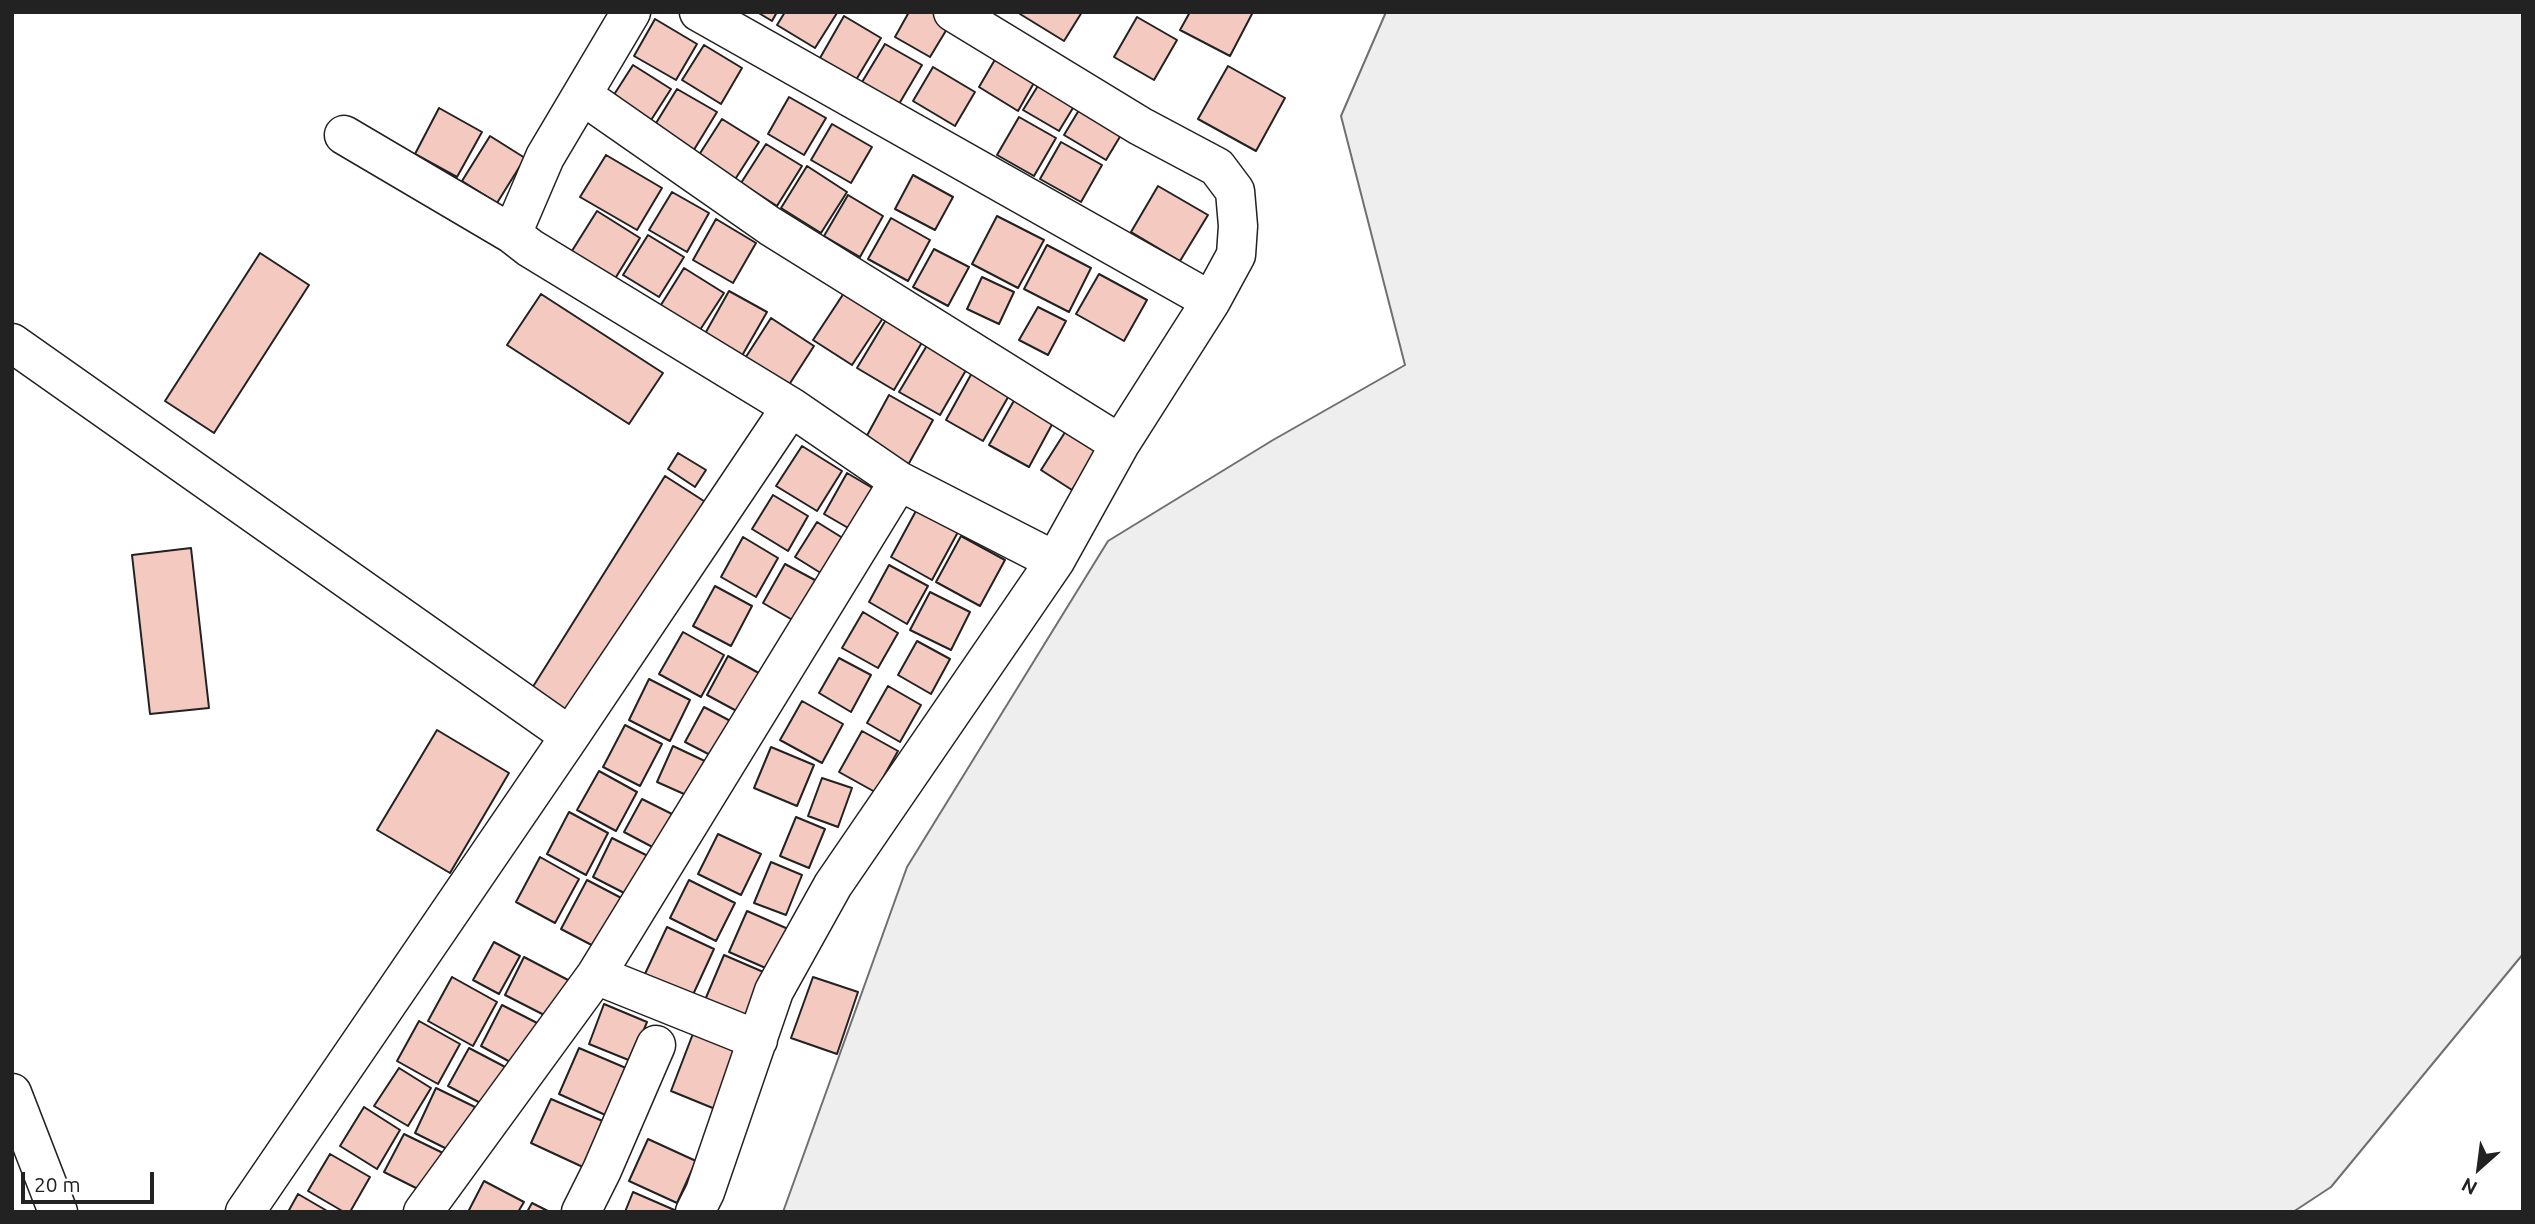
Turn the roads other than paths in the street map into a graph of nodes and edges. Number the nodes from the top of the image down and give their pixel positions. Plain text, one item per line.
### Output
1 (631, 12) edge
2 (699, 12) edge
3 (953, 12) edge
4 (582, 95) junction
5 (344, 135) dead end
6 (512, 234) junction
7 (1211, 301) junction
8 (12, 343) edge
9 (791, 407) junction
10 (1120, 444) junction
11 (899, 481) junction
12 (1055, 561) junction
13 (570, 736) junction
14 (596, 975) junction
15 (758, 1040) junction
16 (656, 1045) dead end
17 (12, 1093) edge
18 (58, 1212) edge
19 (245, 1212) edge
20 (423, 1212) edge
21 (581, 1212) edge
22 (695, 1212) edge

1 - 4 street
2 - 7 street
3 - 7 street
4 - 6 street
4 - 10 street
5 - 6 street
6 - 9 street
7 - 10 street
8 - 13 street
9 - 11 street
9 - 13 street
10 - 12 street
11 - 12 street
11 - 14 street
12 - 15 street
13 - 19 street
14 - 15 street
14 - 20 street
15 - 22 street
16 - 21 street
17 - 18 street

